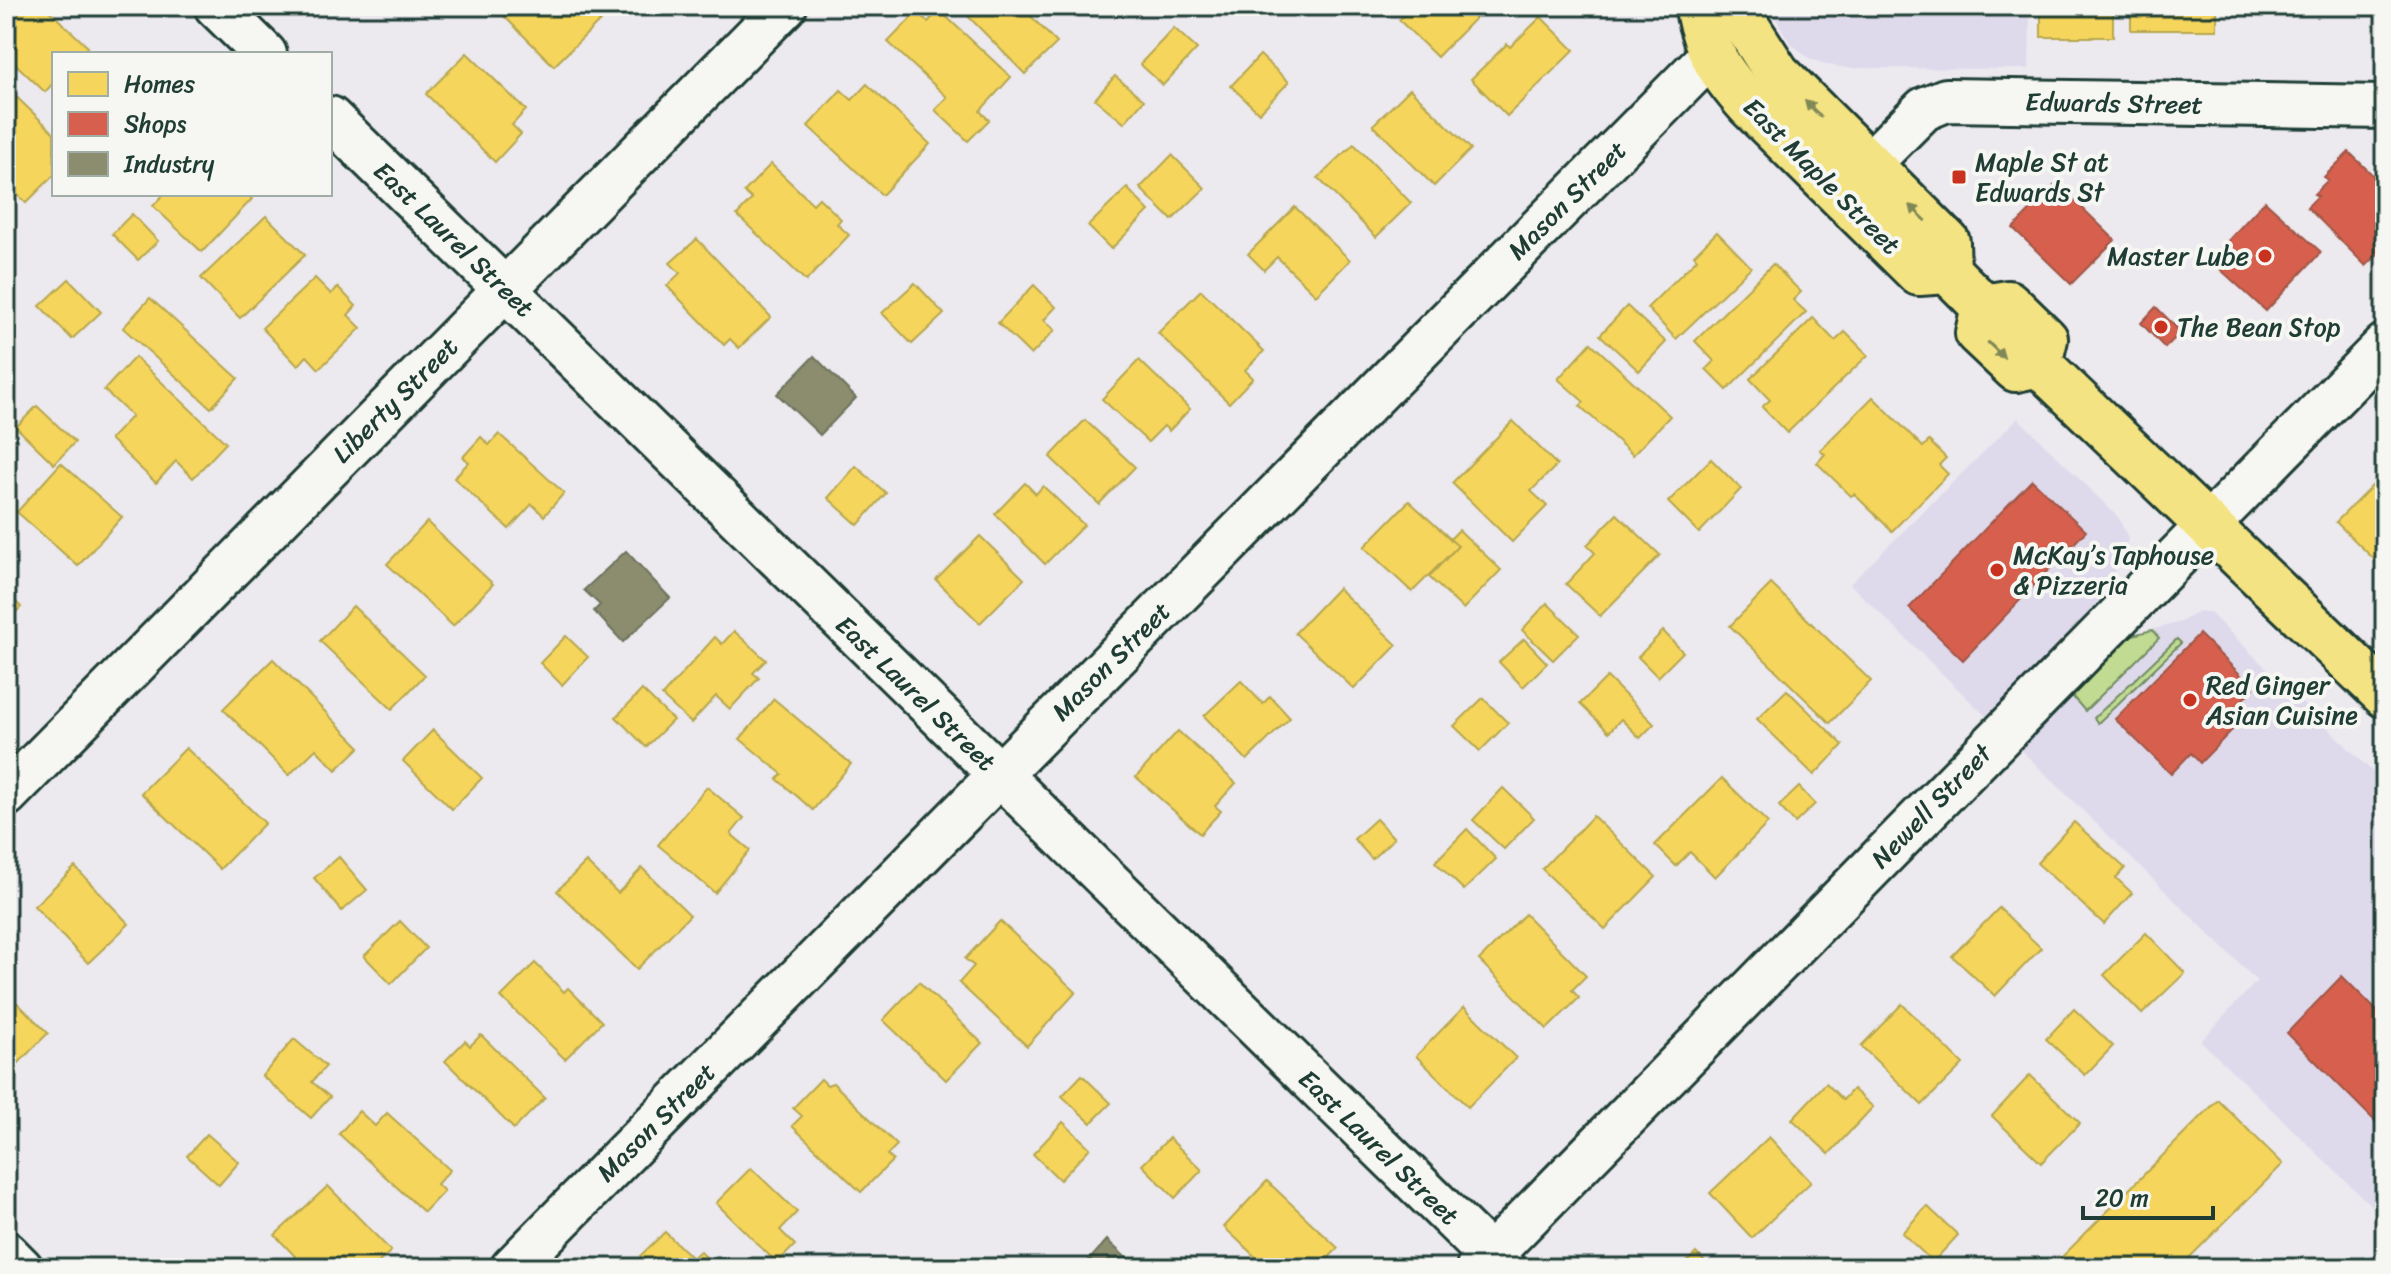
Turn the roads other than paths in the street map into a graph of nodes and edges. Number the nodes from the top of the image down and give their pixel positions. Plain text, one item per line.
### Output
1 (216, 6) edge
2 (785, 6) edge
3 (1697, 23) edge
4 (1747, 24) edge
5 (263, 52) edge
6 (2385, 107) edge
7 (332, 120) edge
8 (1869, 164) junction
9 (1948, 271) junction
10 (505, 289) junction
11 (2385, 345) edge
12 (2208, 525) junction
13 (2385, 695) edge
14 (1000, 774) junction
15 (6, 795) edge
16 (6, 1253) edge
17 (1490, 1264) edge
18 (21, 1268) edge
19 (512, 1268) edge

1 - 5 street
2 - 10 street, Liberty Street
3 - 9 main road, East Maple Street
3 - 14 street, Mason Street
8 -> 4 main road, East Maple Street
6 - 8 street, Edwards Street
7 - 10 street, East Laurel Street
9 -> 8 main road, East Maple Street
9 - 12 main road
10 - 14 street, East Laurel Street
10 - 15 street, Liberty Street
11 - 12 street, Newell Street
12 - 13 main road
12 - 17 street, Newell Street
14 - 17 street, East Laurel Street
14 - 19 street, Mason Street
16 - 18 street

